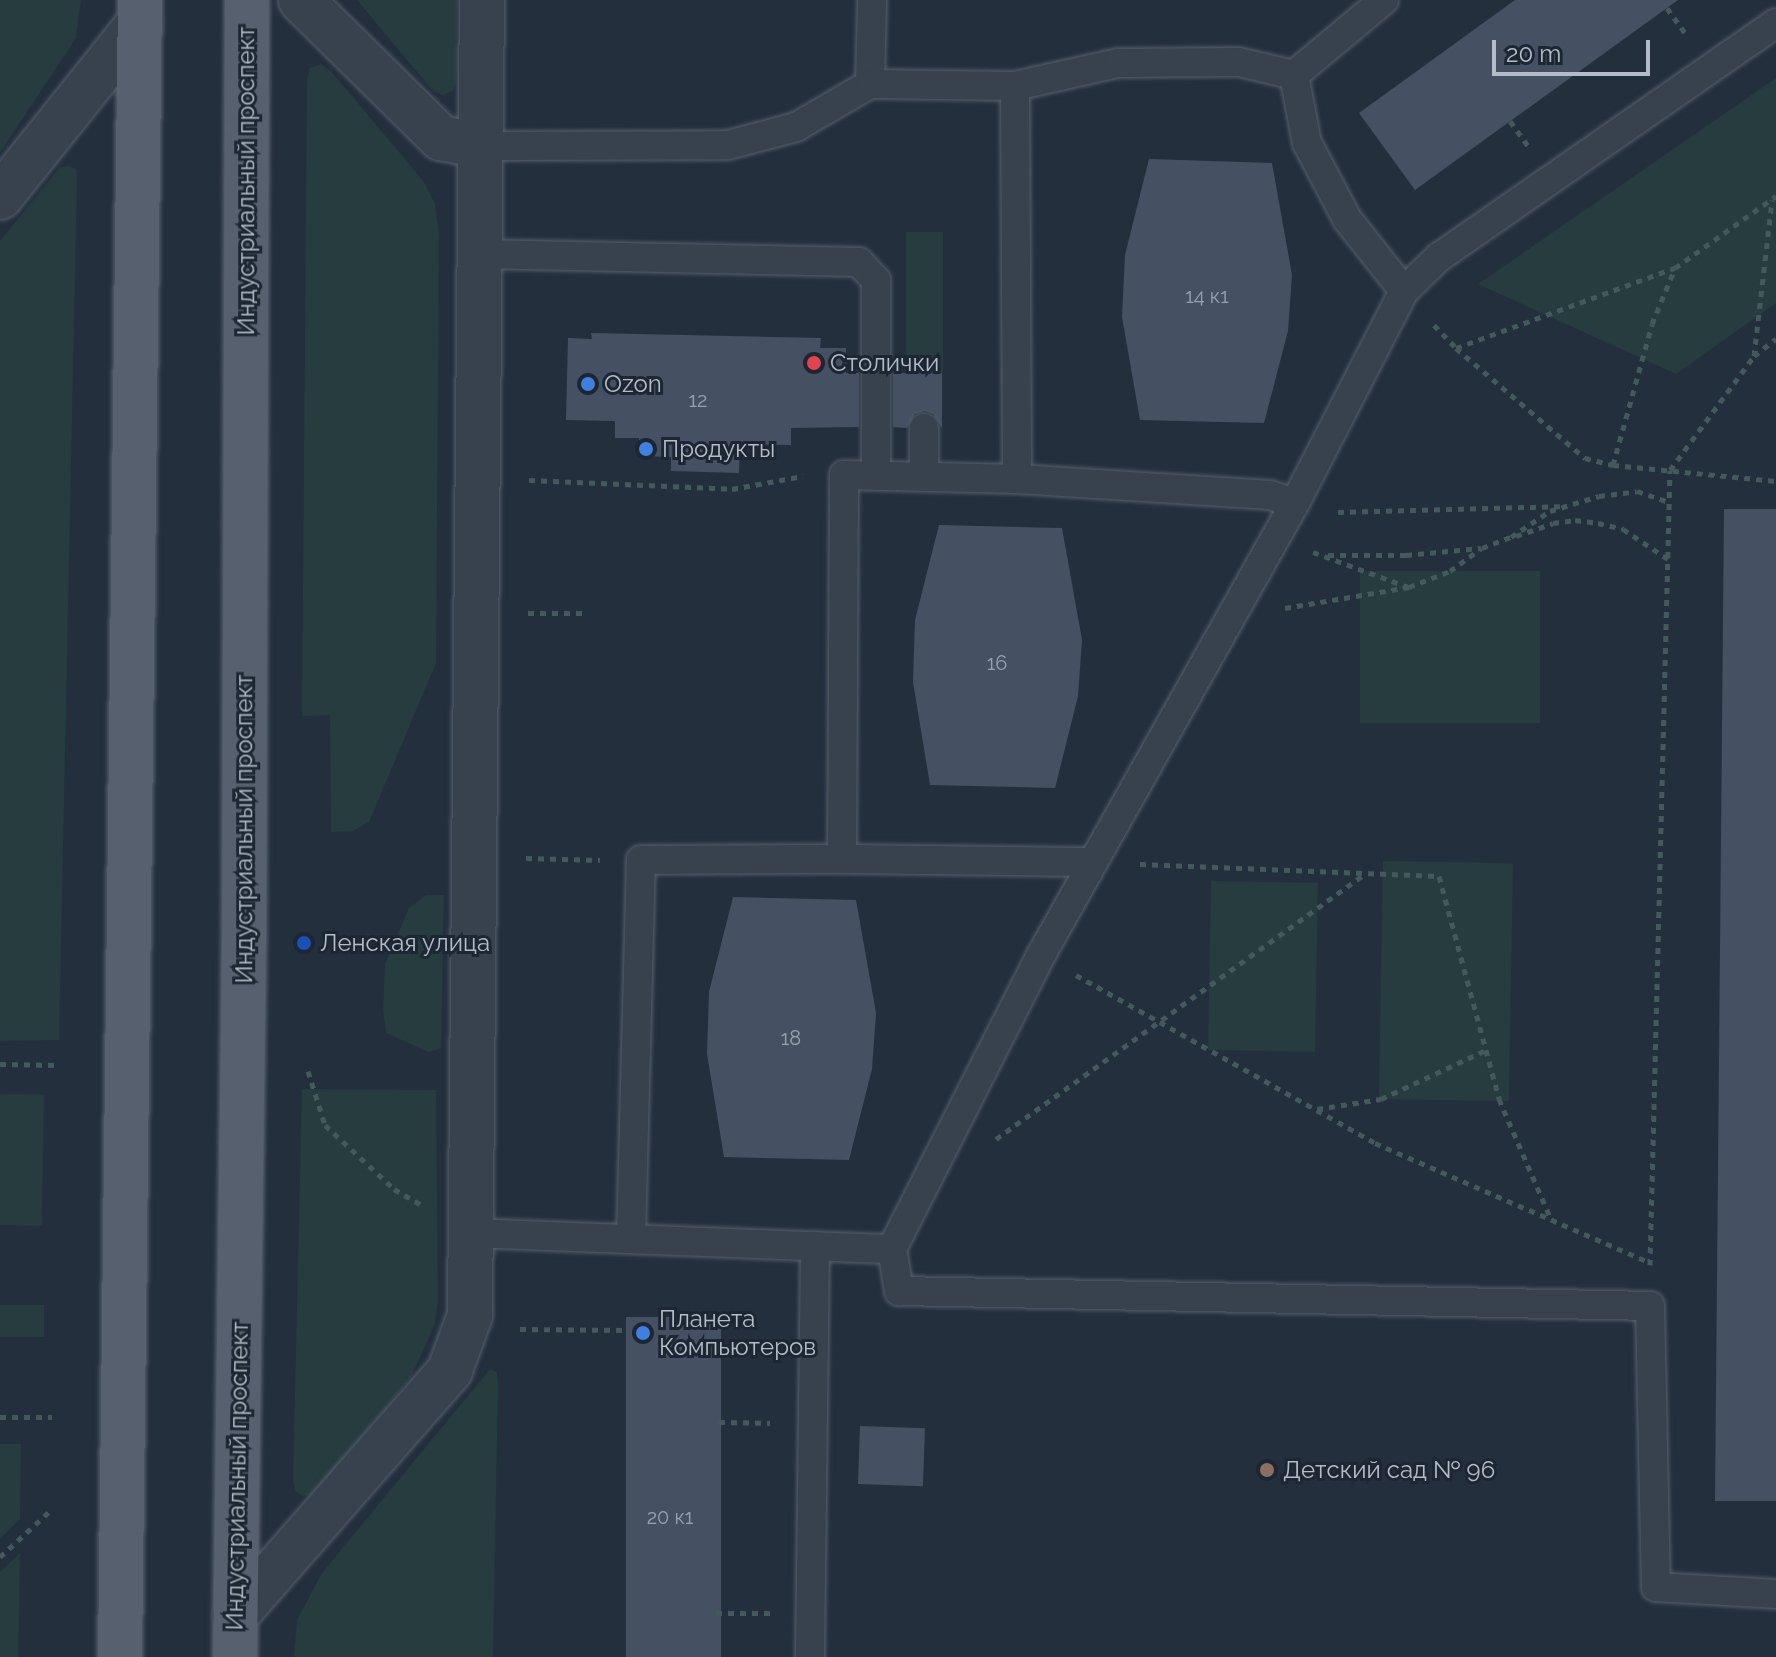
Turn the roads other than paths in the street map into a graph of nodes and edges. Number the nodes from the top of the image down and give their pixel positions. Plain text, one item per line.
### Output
1 (247, 0) edge
2 (301, 0) edge
3 (482, 0) edge
4 (872, 0) edge
5 (1384, 0) edge
6 (140, 11) edge
7 (1776, 23) edge
8 (1294, 75) junction
9 (870, 84) junction
10 (1015, 86) junction
11 (481, 146) junction
12 (0, 197) edge
13 (479, 254) junction
14 (1404, 291) junction
15 (924, 428) dead end
16 (876, 475) junction
17 (924, 477) junction
18 (1017, 479) junction
19 (1295, 503) junction
20 (842, 859) junction
21 (1091, 862) junction
22 (471, 1233) junction
23 (631, 1239) junction
24 (815, 1246) junction
25 (892, 1249) junction
26 (1776, 1594) edge
27 (235, 1636) edge
28 (120, 1657) edge
29 (810, 1657) edge

1 - 27 main road, Индустриальный проспект
2 - 11 street
3 - 11 street
4 - 9 lane
5 - 8 lane
6 - 12 street
6 - 28 main road
7 - 14 lane
8 - 10 lane
8 - 14 lane
9 - 10 lane
9 - 11 lane
10 - 18 lane
11 - 13 street
13 - 16 lane
13 - 22 street
14 - 19 lane
15 - 17 lane
16 - 17 lane
16 - 20 lane
17 - 18 lane
18 - 19 lane
19 - 21 lane
20 - 21 lane
20 - 23 lane
21 - 25 lane
22 - 23 lane
22 - 27 street
23 - 24 lane
24 - 25 lane
24 - 29 lane
25 - 26 lane

